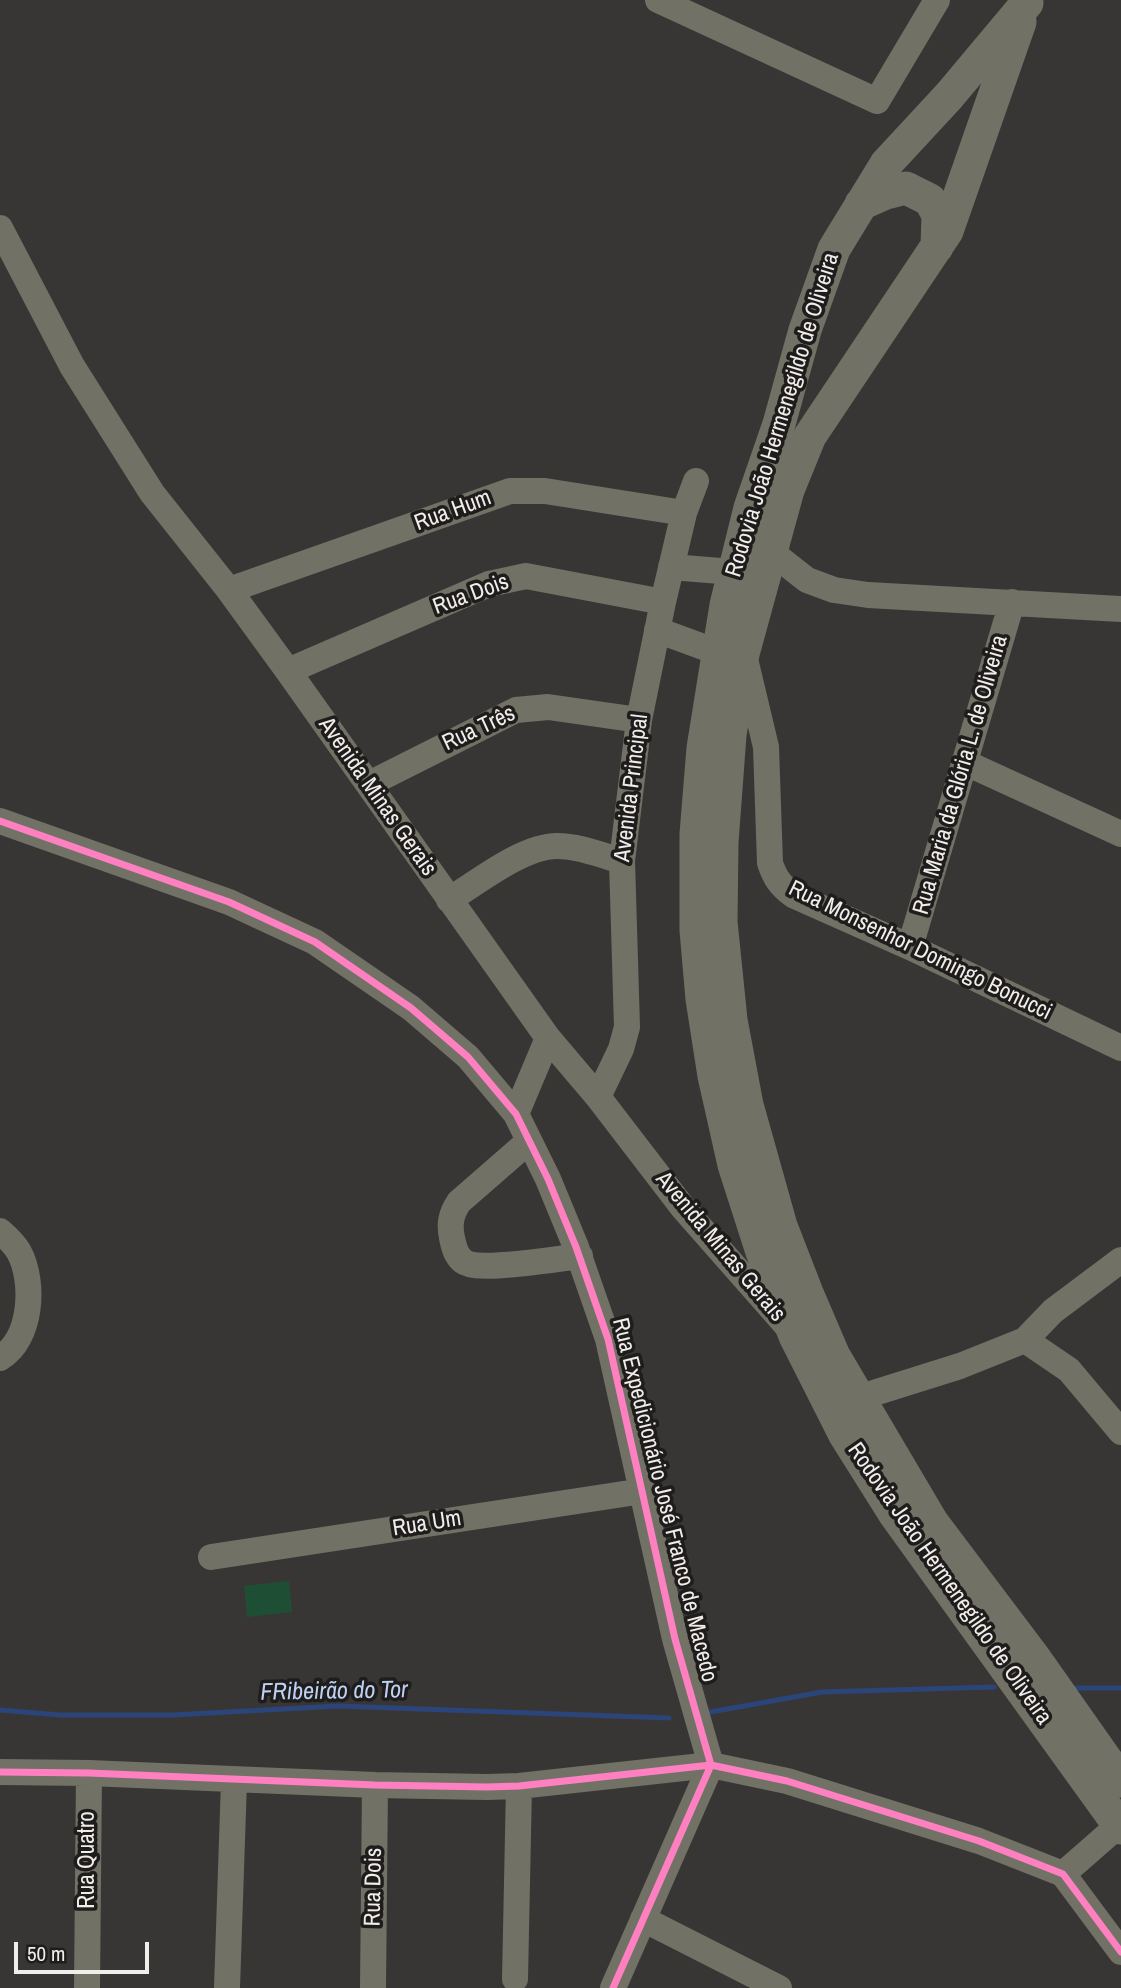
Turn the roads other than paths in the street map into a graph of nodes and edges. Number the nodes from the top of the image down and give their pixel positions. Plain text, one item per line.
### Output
1 (659, 0) edge
2 (937, 0) edge
3 (1027, 1) edge
4 (861, 204) junction
5 (0, 228) edge
6 (937, 247) junction
7 (696, 481) dead end
8 (684, 513) junction
9 (770, 551) junction
10 (671, 567) junction
11 (733, 572) junction
12 (229, 590) junction
13 (663, 602) junction
14 (1012, 602) junction
15 (1121, 609) edge
16 (657, 630) junction
17 (730, 653) junction
18 (288, 671) junction
19 (639, 720) junction
20 (964, 762) junction
21 (369, 784) junction
22 (0, 821) edge
23 (1121, 834) edge
24 (622, 861) junction
25 (449, 900) junction
26 (910, 947) junction
27 (548, 1038) junction
28 (1121, 1048) edge
29 (598, 1097) junction
30 (516, 1114) junction
31 (529, 1141) junction
32 (0, 1231) edge
33 (580, 1256) junction
34 (1121, 1261) edge
35 (795, 1336) junction
36 (1025, 1340) junction
37 (0, 1358) edge
38 (858, 1398) junction
39 (1121, 1432) edge
40 (643, 1492) junction
41 (211, 1557) dead end
42 (711, 1765) junction
43 (0, 1772) edge
44 (89, 1773) junction
45 (234, 1781) junction
46 (1121, 1781) edge
47 (375, 1785) junction
48 (519, 1786) junction
49 (1120, 1826) edge
50 (1063, 1874) junction
51 (643, 1919) junction
52 (1121, 1952) edge
53 (515, 1979) dead end
54 (87, 1988) edge
55 (228, 1988) edge
56 (373, 1988) edge
57 (613, 1988) edge
58 (779, 1988) edge

1 - 2 street
3 - 4 main road, Rodovia João Hermenegildo de Oliveira
3 - 6 main road, Rodovia João Hermenegildo de Oliveira
4 - 6 main road
4 - 11 main road, Rodovia João Hermenegildo de Oliveira
5 - 12 street, Avenida Minas Gerais
6 - 9 main road, Rodovia João Hermenegildo de Oliveira
7 - 8 street, Avenida Principal
8 - 10 street, Avenida Principal
8 - 12 street, Rua Hum
9 - 14 street
9 - 17 main road, Rodovia João Hermenegildo de Oliveira
10 - 11 street
10 - 13 street, Avenida Principal
11 - 17 main road, Rodovia João Hermenegildo de Oliveira
12 - 18 street, Avenida Minas Gerais
13 - 16 street, Avenida Principal
13 - 18 street, Rua Dois
14 - 15 street
14 - 20 street, Rua Maria da Glória L. de Oliveira
16 - 17 street
16 - 19 street, Avenida Principal
17 - 26 street, Rua Monsenhor Domingo Bonucci
17 - 35 main road, Rodovia João Hermenegildo de Oliveira
17 - 38 main road, Rodovia João Hermenegildo de Oliveira
18 - 21 street, Avenida Minas Gerais
19 - 21 street, Rua Três
19 - 24 street, Avenida Principal
20 - 23 street
20 - 26 street, Rua Maria da Glória L. de Oliveira
21 - 25 street, Avenida Minas Gerais
22 - 30 street, Rua Expedicionário José Franco de Macedo
24 - 25 street
24 - 29 street, Avenida Principal
25 - 27 street, Avenida Minas Gerais
26 - 28 street, Rua Monsenhor Domingo Bonucci
27 - 29 street, Avenida Minas Gerais
27 - 30 street
29 - 35 street, Avenida Minas Gerais
30 - 31 street, Rua Expedicionário José Franco de Macedo
31 - 33 street, Rua Expedicionário José Franco de Macedo
31 - 33 street
32 - 37 street
33 - 40 street, Rua Expedicionário José Franco de Macedo
34 - 36 street
35 - 49 main road, Rodovia João Hermenegildo de Oliveira
36 - 38 street
36 - 39 street
38 - 46 main road, Rodovia João Hermenegildo de Oliveira
40 - 41 street, Rua Um
40 - 42 street, Rua Expedicionário José Franco de Macedo
42 - 48 street
42 - 50 street
42 - 51 street
43 - 44 street
44 - 45 street
44 - 54 street, Rua Quatro
45 - 47 street
45 - 55 street
47 - 48 street
47 - 56 street, Rua Dois
48 - 53 street
49 - 50 street
50 - 52 street
51 - 57 street
51 - 58 street

